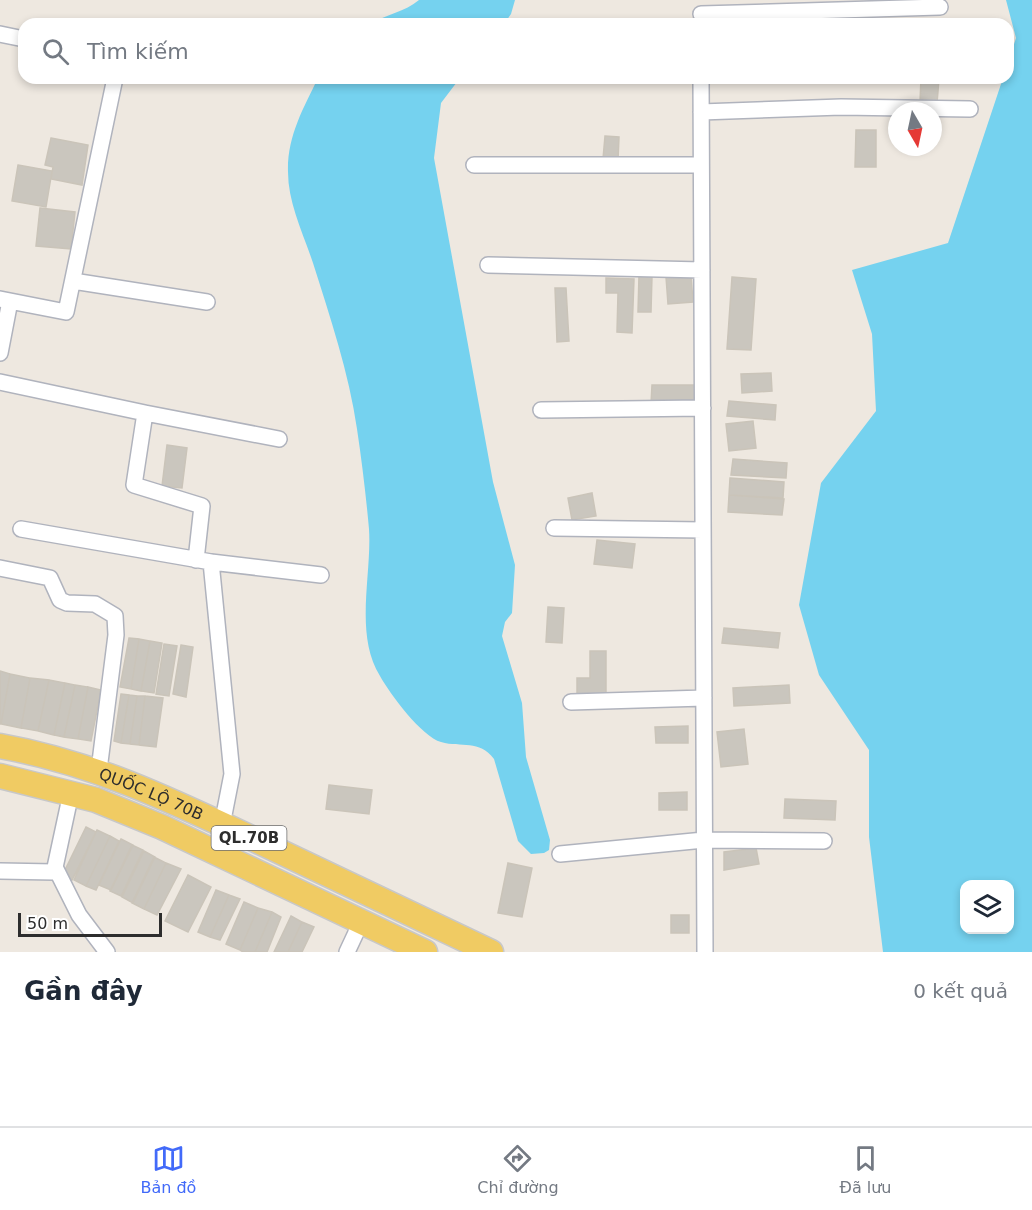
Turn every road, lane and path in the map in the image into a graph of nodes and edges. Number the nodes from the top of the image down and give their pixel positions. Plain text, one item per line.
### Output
1 (940, 7) dead end
2 (701, 13) edge
3 (0, 34) edge
4 (18, 38) edge
5 (114, 84) edge
6 (701, 84) edge
7 (970, 109) dead end
8 (701, 112) junction
9 (474, 165) dead end
10 (701, 165) junction
11 (488, 265) dead end
12 (702, 270) junction
13 (73, 280) junction
14 (5, 300) edge
15 (207, 302) dead end
16 (0, 353) edge
17 (0, 382) edge
18 (703, 408) junction
19 (541, 410) dead end
20 (146, 413) junction
21 (279, 439) dead end
22 (554, 528) dead end
23 (21, 529) dead end
24 (703, 530) junction
25 (203, 561) junction
26 (0, 568) edge
27 (321, 575) dead end
28 (704, 698) junction
29 (571, 702) dead end
30 (0, 746) edge
31 (99, 770) junction
32 (0, 776) edge
33 (71, 793) junction
34 (222, 825) junction
35 (704, 840) junction
36 (824, 841) dead end
37 (560, 854) dead end
38 (0, 871) edge
39 (54, 872) junction
40 (361, 922) junction
41 (107, 952) edge
42 (347, 952) edge
43 (425, 952) edge
44 (491, 952) edge
45 (705, 952) edge

1 - 2 street
3 - 4 street
5 - 13 street
6 - 8 street
7 - 8 street
8 - 10 street
9 - 10 street
10 - 12 street
11 - 12 street
12 - 18 street
13 - 14 street
13 - 15 street
14 - 16 street
17 - 20 street
18 - 19 street
18 - 24 street
20 - 21 street
20 - 25 street
22 - 24 street
23 - 25 street
24 - 28 street
25 - 27 street
25 - 34 street
26 - 31 street
28 - 29 street
28 - 35 street
30 - 31 main road, QUỐC LỘ 70B / QL.70B
31 - 34 main road, QUỐC LỘ 70B / QL.70B
32 - 33 main road, QUỐC LỘ 70B / QL.70B
33 - 39 street
33 - 40 main road, QUỐC LỘ 70B / QL.70B
34 - 44 main road, QUỐC LỘ 70B / QL.70B
35 - 36 street
35 - 37 street
35 - 45 street
38 - 39 street
39 - 41 street
40 - 42 street
40 - 43 main road, QUỐC LỘ 70B / QL.70B

